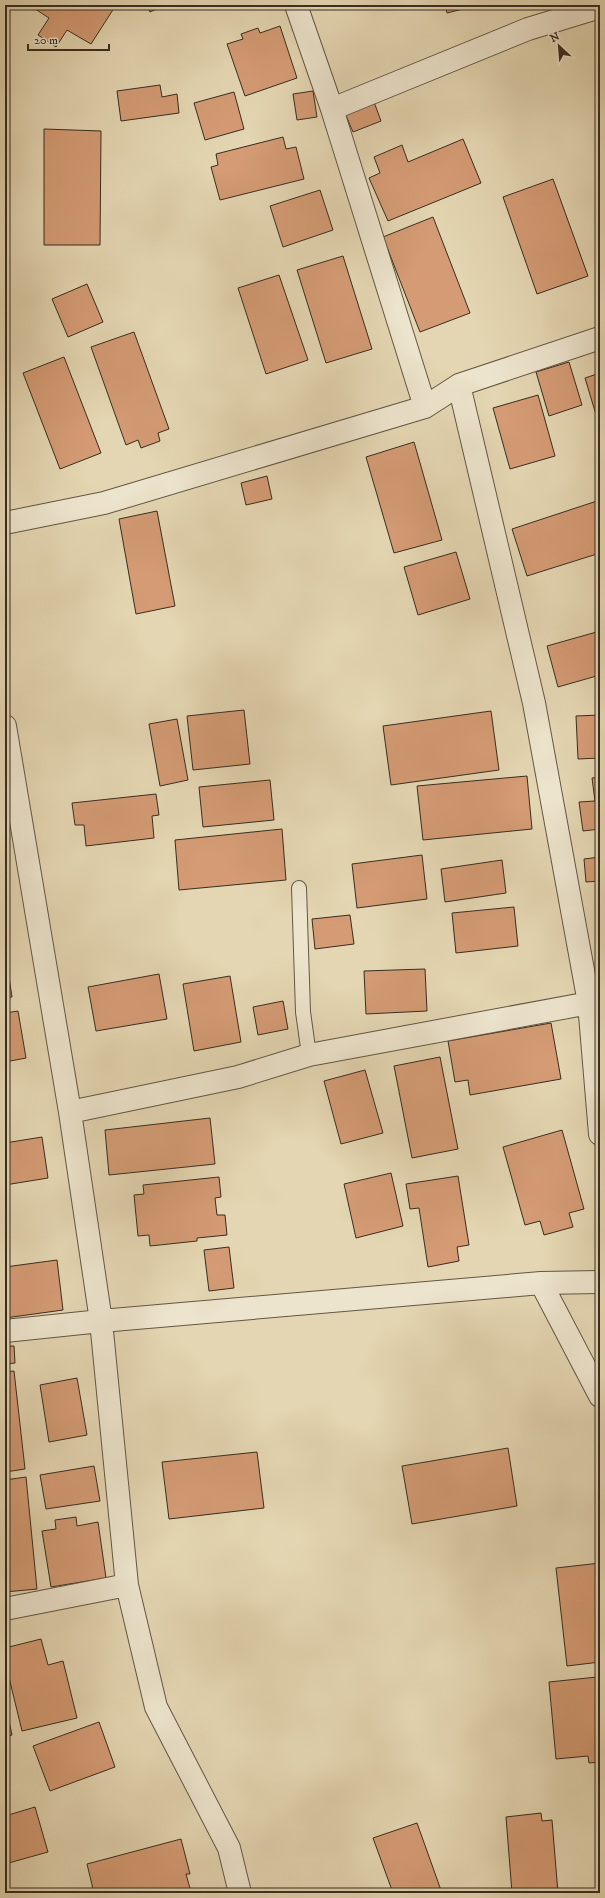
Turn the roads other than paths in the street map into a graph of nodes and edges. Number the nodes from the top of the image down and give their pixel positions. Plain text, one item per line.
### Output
1 (296, 5) edge
2 (600, 7) edge
3 (332, 108) junction
4 (600, 338) edge
5 (460, 385) junction
6 (425, 407) junction
7 (5, 523) edge
8 (5, 726) edge
9 (299, 888) dead end
10 (594, 1002) edge
11 (309, 1055) junction
12 (70, 1112) junction
13 (600, 1134) edge
14 (600, 1282) edge
15 (541, 1283) junction
16 (101, 1321) junction
17 (5, 1331) edge
18 (600, 1396) edge
19 (127, 1585) junction
20 (5, 1609) edge
21 (240, 1893) edge

1 - 3 street
2 - 3 street
3 - 6 street
4 - 5 street
5 - 6 street
5 - 10 street
6 - 7 street
8 - 12 street
9 - 11 lane
10 - 11 street
10 - 13 street
11 - 12 street
12 - 16 street
14 - 15 street
15 - 16 street
15 - 18 street
16 - 17 street
16 - 19 street
19 - 20 street
19 - 21 street

